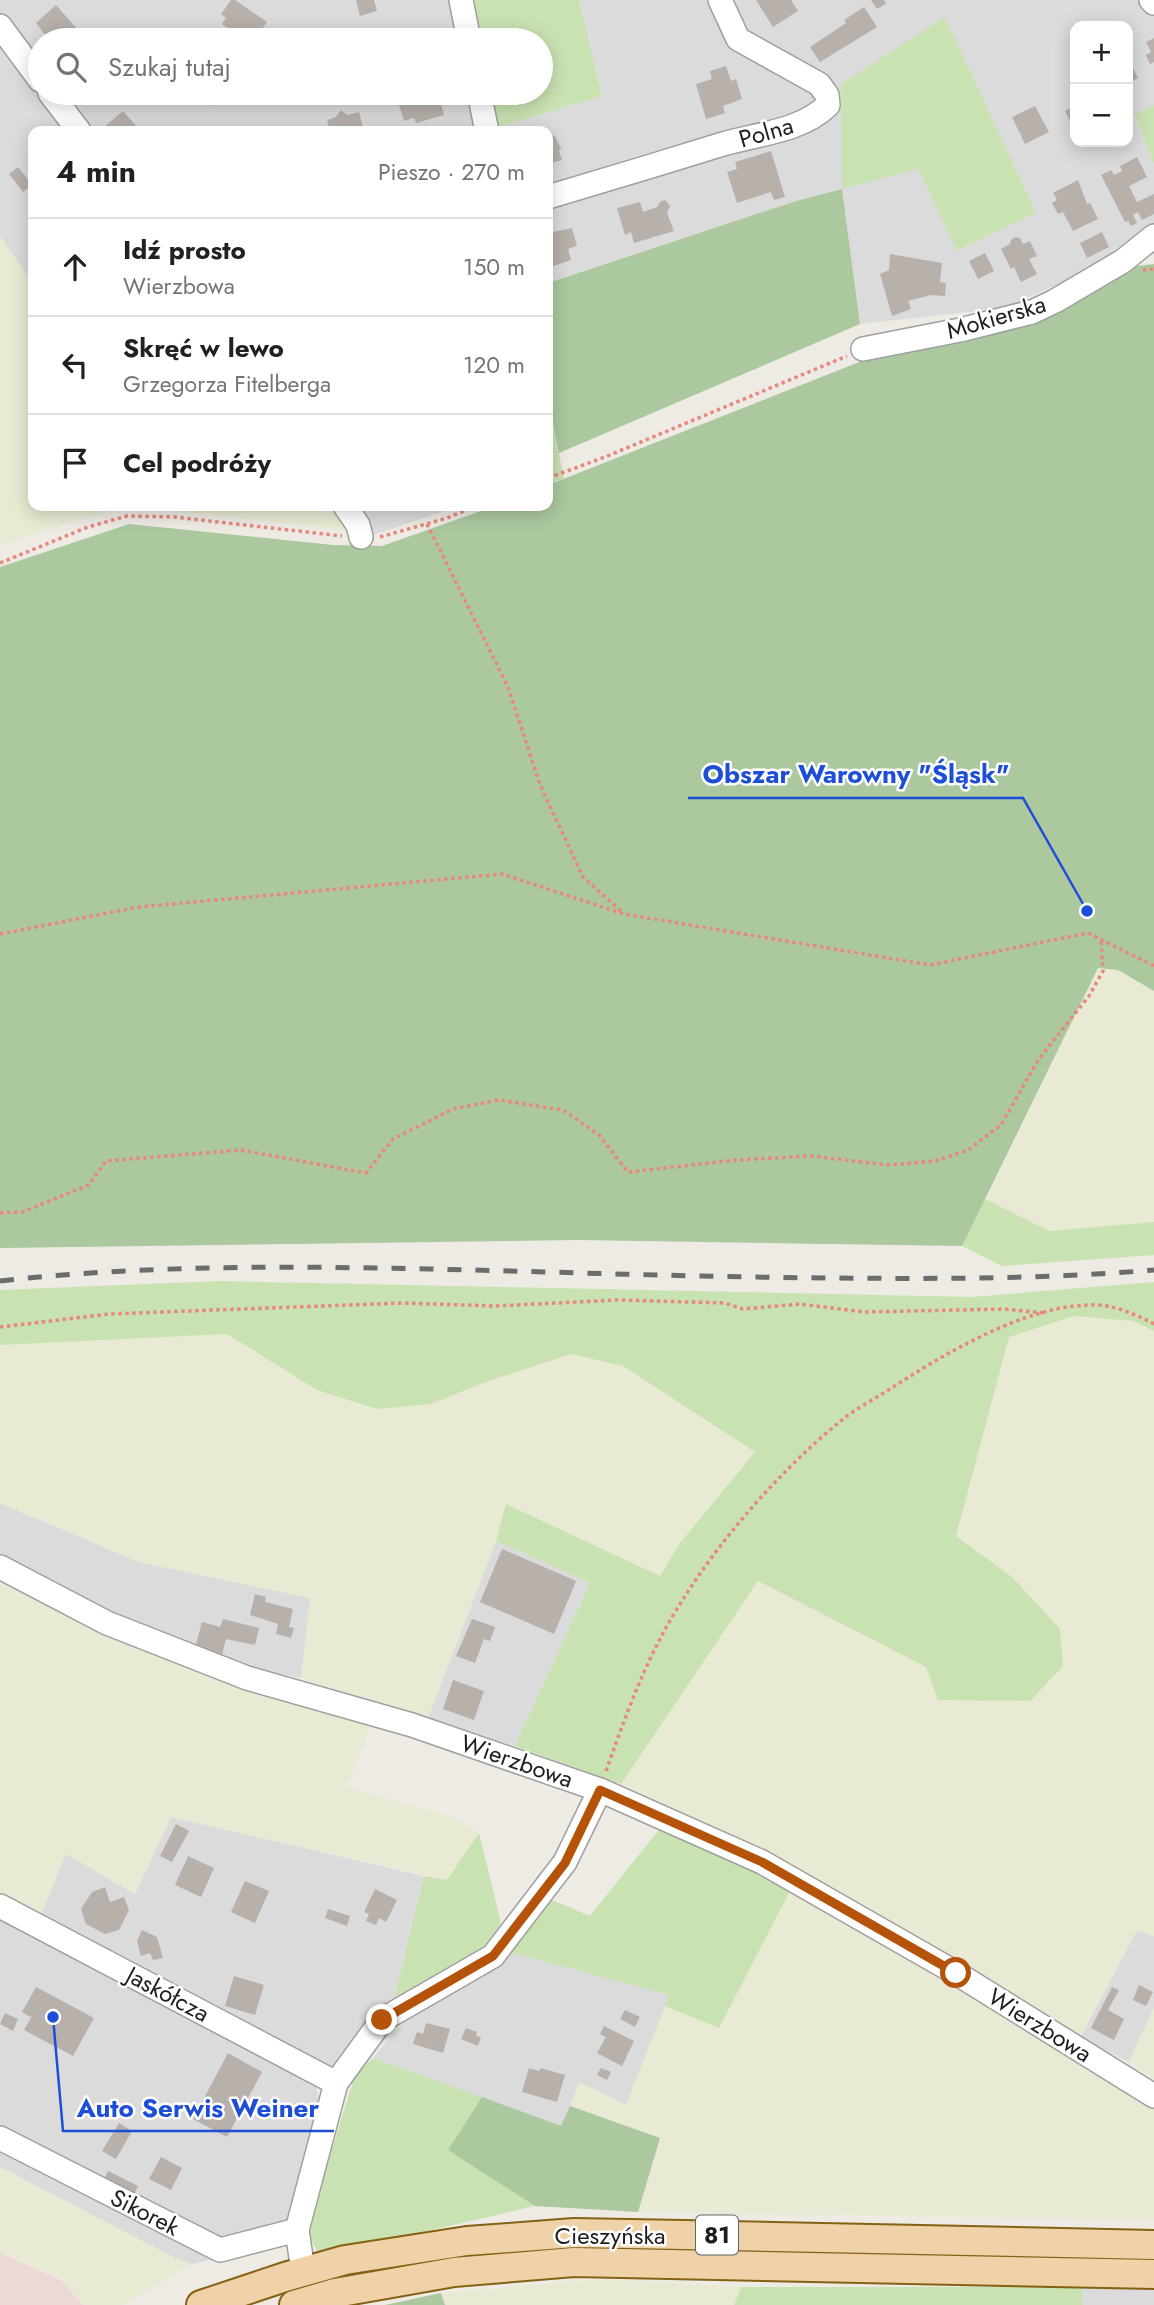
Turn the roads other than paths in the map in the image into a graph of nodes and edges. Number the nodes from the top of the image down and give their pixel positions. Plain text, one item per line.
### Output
1 (461, 0) edge
2 (720, 0) edge
3 (0, 26) edge
4 (467, 28) edge
5 (28, 64) edge
6 (59, 105) edge
7 (482, 105) edge
8 (75, 126) edge
9 (486, 126) edge
10 (553, 196) edge
11 (1154, 236) edge
12 (863, 349) road end
13 (348, 511) edge
14 (361, 537) road end
15 (0, 1567) edge
16 (600, 1790) junction
17 (0, 1906) edge
18 (336, 2083) junction
19 (1154, 2096) edge
20 (0, 2138) edge
21 (297, 2230) junction
22 (1154, 2245) edge
23 (303, 2271) junction
24 (1154, 2274) edge
25 (201, 2305) edge
26 (294, 2305) edge

1 - 4 street
2 - 10 street, Polna
3 - 5 street
6 - 8 street
7 - 9 street
11 - 12 street, Mokierska
13 - 14 street
15 - 16 street, Wierzbowa
16 - 18 street
16 - 19 street, Wierzbowa
17 - 18 street, Jaskółcza
18 - 21 street
20 - 21 street, Sikorek
21 - 23 street
22 - 23 main road, Cieszyńska / 81
23 - 25 main road, Cieszyńska / 81
24 - 26 main road, Cieszyńska / 81

